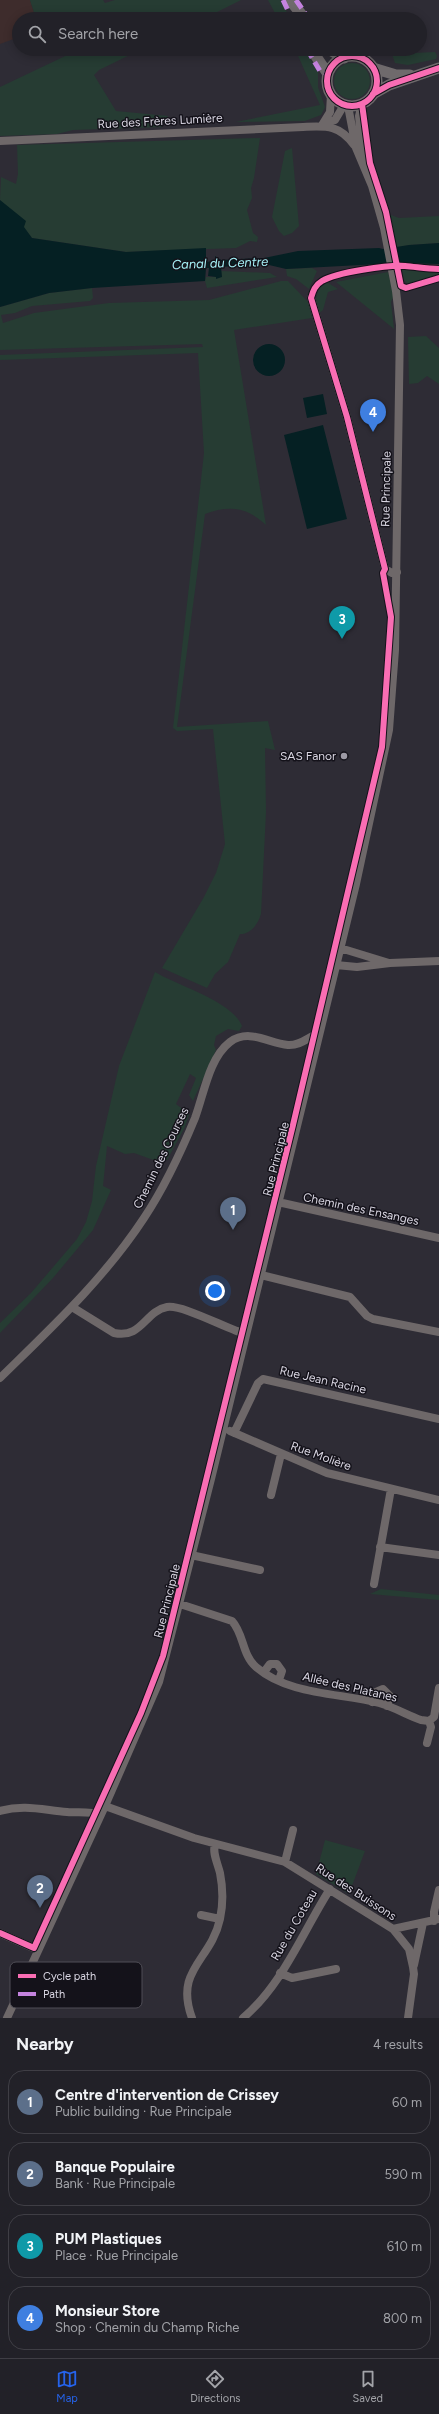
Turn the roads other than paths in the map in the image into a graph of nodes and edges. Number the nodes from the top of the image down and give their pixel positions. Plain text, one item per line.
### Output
1 (289, 0) edge
2 (293, 12) edge
3 (299, 12) edge
4 (316, 56) edge
5 (340, 56) edge
6 (344, 58) junction
7 (373, 68) junction
8 (439, 68) edge
9 (328, 74) junction
10 (417, 75) junction
11 (373, 94) junction
12 (331, 95) junction
13 (362, 104) junction
14 (346, 106) junction
15 (322, 125) junction
16 (0, 141) edge
17 (356, 148) junction
18 (364, 164) junction
19 (311, 298) dead end
20 (396, 572) junction
21 (340, 948) junction
22 (439, 961) edge
23 (390, 963) junction
24 (336, 965) junction
25 (318, 1034) junction
26 (278, 1202) junction
27 (439, 1238) edge
28 (261, 1276) junction
29 (72, 1308) junction
30 (439, 1332) edge
31 (246, 1334) junction
32 (0, 1378) edge
33 (439, 1419) edge
34 (222, 1428) junction
35 (234, 1433) junction
36 (281, 1454) junction
37 (391, 1489) junction
38 (271, 1495) dead end
39 (439, 1500) edge
40 (380, 1547) junction
41 (191, 1555) junction
42 (439, 1555) edge
43 (260, 1570) dead end
44 (374, 1584) dead end
45 (180, 1604) junction
46 (264, 1672) junction
47 (279, 1680) junction
48 (439, 1688) edge
49 (372, 1702) junction
50 (387, 1706) junction
51 (429, 1721) junction
52 (426, 1743) dead end
53 (105, 1806) junction
54 (0, 1811) edge
55 (101, 1815) junction
56 (293, 1830) dead end
57 (215, 1844) junction
58 (285, 1862) junction
59 (330, 1889) junction
60 (439, 1890) edge
61 (201, 1915) dead end
62 (220, 1919) junction
63 (437, 1920) edge
64 (423, 1923) junction
65 (393, 1929) junction
66 (0, 1933) edge
67 (38, 1950) junction
68 (33, 1962) edge
69 (413, 1967) junction
70 (336, 1969) dead end
71 (280, 1973) junction
72 (12, 2008) edge
73 (7, 2018) edge
74 (192, 2018) edge
75 (243, 2018) edge
76 (408, 2018) edge

1 - 2 main road
1 - 3 main road
4 - 9 main road
5 - 6 main road
6 - 7 main road
6 - 9 main road
7 - 10 main road
7 - 11 main road
8 - 10 main road
9 - 12 main road
10 - 11 main road
11 - 13 main road
12 - 14 main road
12 - 15 street
13 - 14 main road
13 - 18 street
14 - 15 street, Rue des Frères Lumière
14 - 17 street
15 - 16 street, Rue des Frères Lumière
15 - 17 street, Rue des Frères Lumière
17 - 18 street
18 - 20 street, Rue Principale
19 - 20 street
20 - 21 street, Rue Principale
21 - 23 street
21 - 24 street, Rue Principale
22 - 23 street
23 - 24 street
24 - 25 street, Rue Principale
25 - 26 street, Rue Principale
25 - 29 street, Chemin des Courses
26 - 27 street, Chemin des Ensanges
26 - 28 street, Rue Principale
28 - 30 street
28 - 31 street, Rue Principale
29 - 31 street
29 - 32 street, Chemin des Courses
31 - 34 street, Rue Principale
33 - 35 street, Rue Jean Racine
34 - 35 street, Rue Molière
34 - 41 street, Rue Principale
35 - 36 street, Rue Molière
36 - 37 street, Rue Molière
36 - 38 street
37 - 39 street, Rue Molière
37 - 40 street
40 - 42 street
40 - 44 street
41 - 43 street
41 - 45 street, Rue Principale
45 - 46 street, Allée des Platanes
45 - 53 street, Rue Principale
46 - 47 street, Allée des Platanes
46 - 47 street
47 - 49 street, Allée des Platanes
48 - 51 street
49 - 50 street, Allée des Platanes
49 - 50 street
50 - 51 street, Allée des Platanes
51 - 52 street
53 - 55 street, Rue Principale
53 - 57 street, Rue des Buissons
54 - 55 street
55 - 67 street, Rue Principale
56 - 58 street
57 - 58 street, Rue des Buissons
57 - 62 street
58 - 59 street, Rue des Buissons
59 - 65 street, Rue des Buissons
59 - 71 street, Rue du Coteau
60 - 63 street
61 - 62 street
62 - 74 street
63 - 64 street
64 - 65 street
64 - 69 street
65 - 69 street, Rue des Buissons
66 - 67 street
67 - 68 street, Rue Principale
69 - 76 street, Rue des Buissons
70 - 71 street, Rue du Coteau
71 - 75 street, Rue du Coteau
72 - 73 street, Rue Principale

